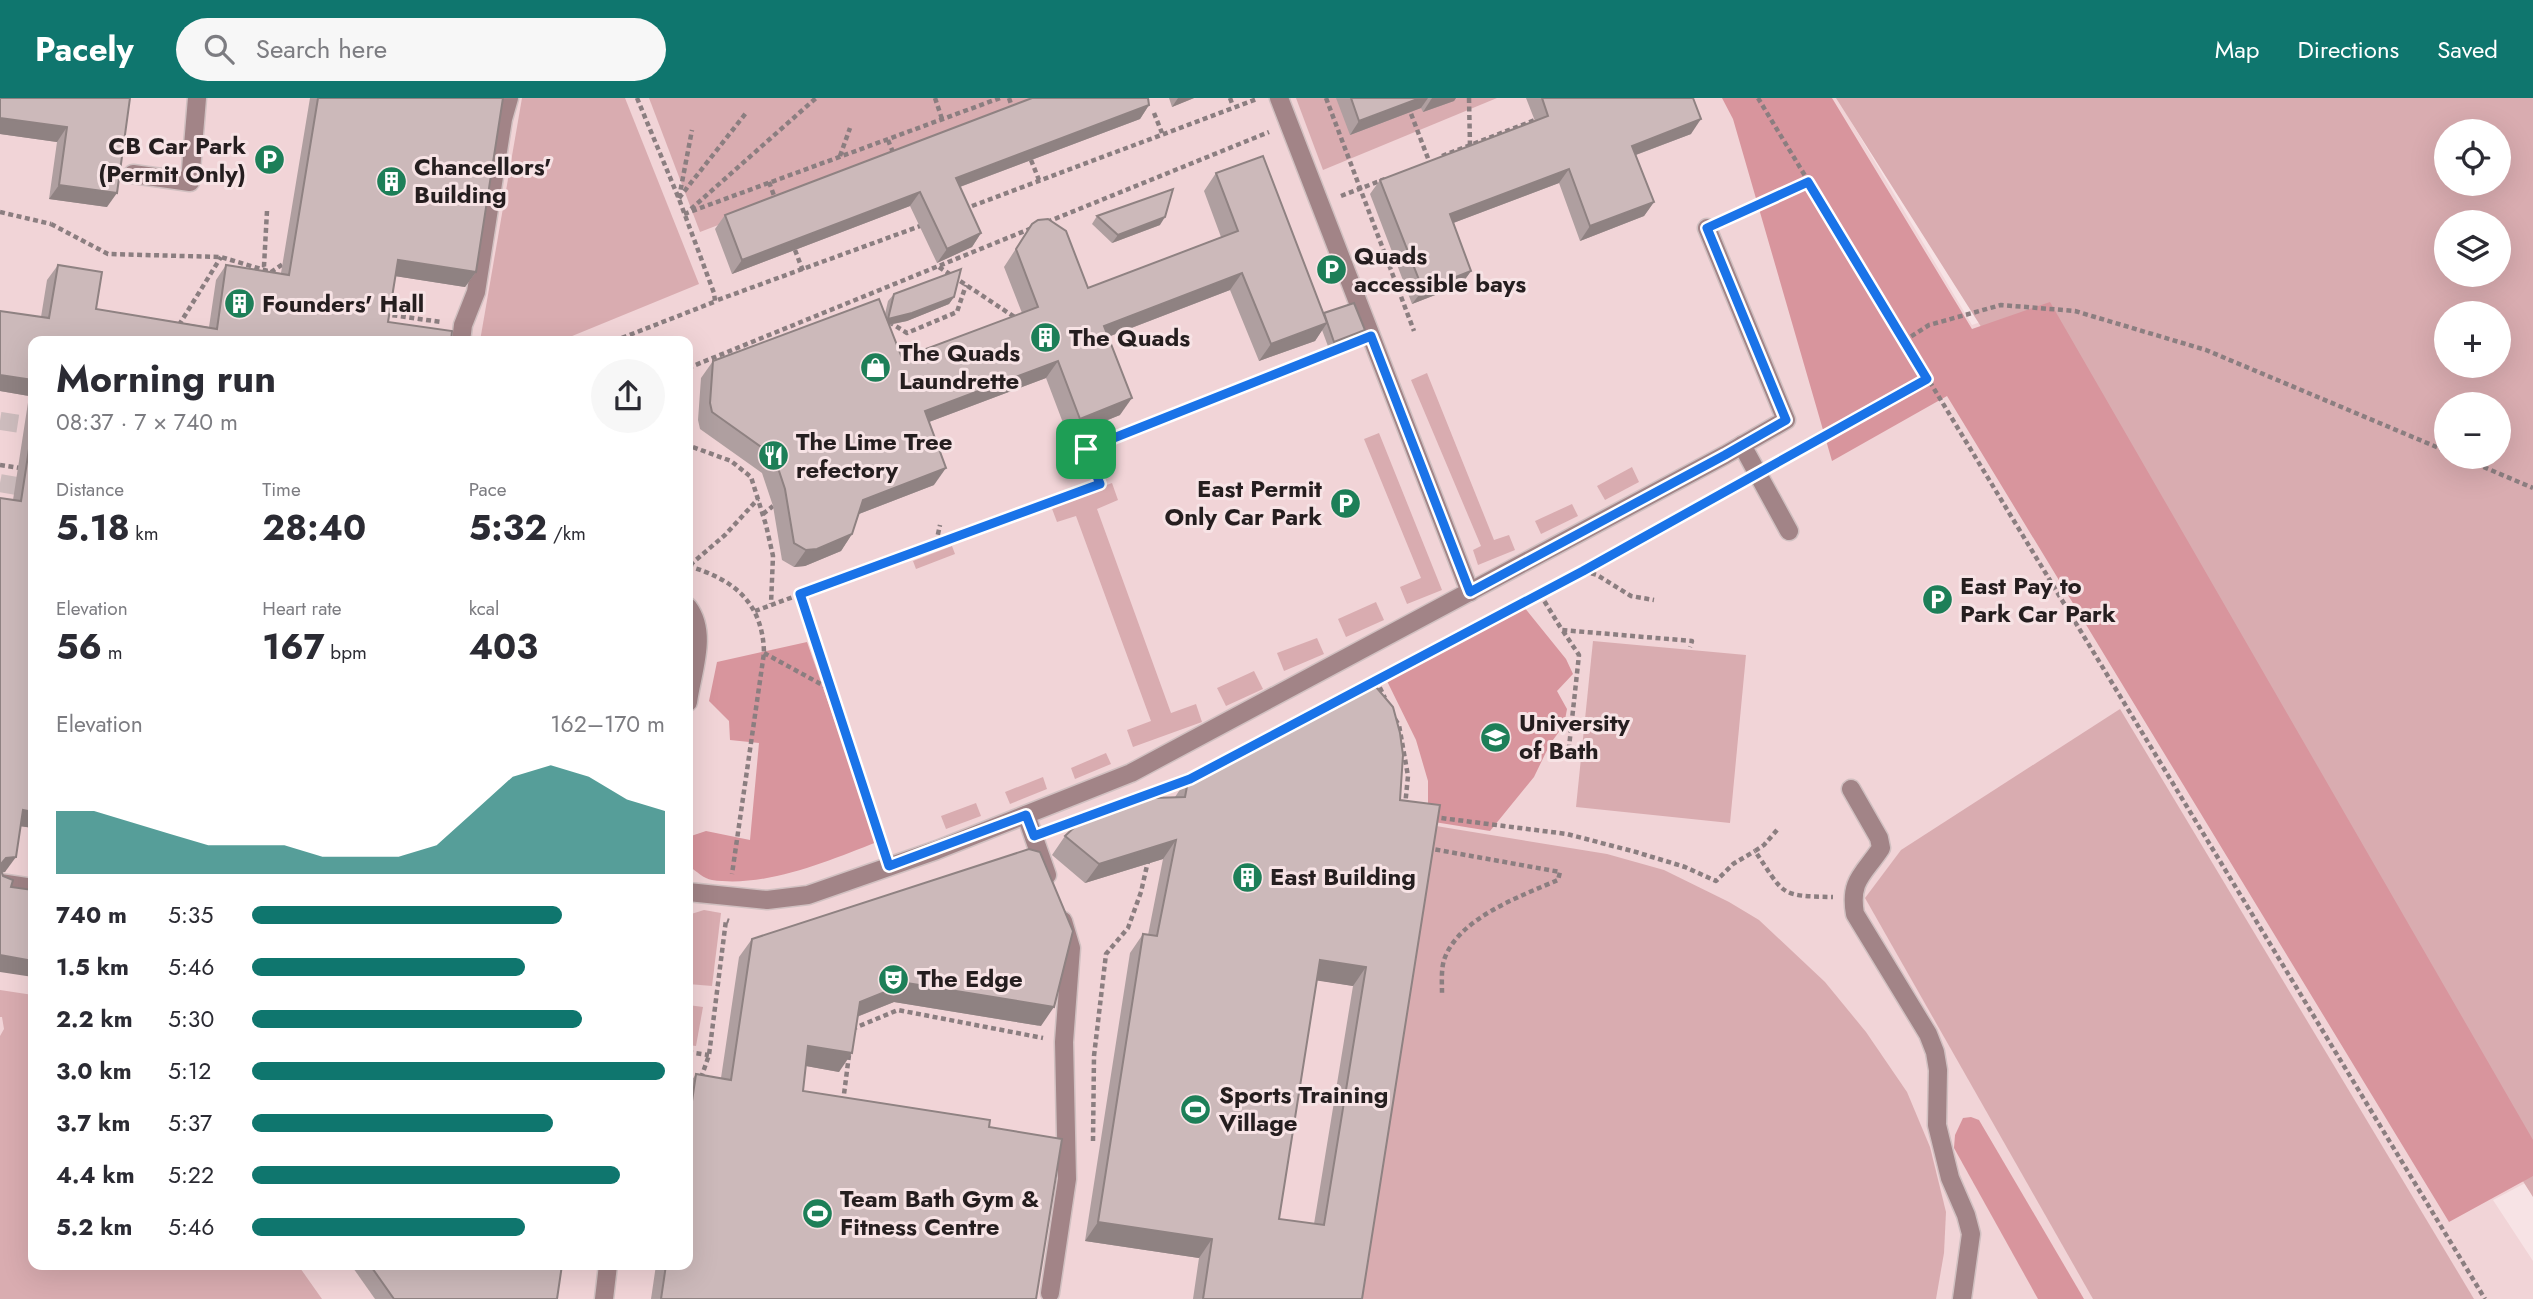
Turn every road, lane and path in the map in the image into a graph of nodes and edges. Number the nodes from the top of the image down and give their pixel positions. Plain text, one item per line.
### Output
1 (197, 98) edge
2 (637, 98) edge
3 (816, 98) edge
4 (934, 98) edge
5 (1000, 98) edge
6 (1009, 98) edge
7 (1230, 98) edge
8 (1259, 98) edge
9 (1279, 98) edge
10 (1326, 98) edge
11 (1405, 98) edge
12 (1469, 98) edge
13 (1758, 98) edge
14 (508, 103) edge
15 (1233, 106) junction
16 (746, 113) dead end
17 (1154, 113) dead end
18 (1015, 115) edge
19 (942, 119) junction
20 (1535, 120) edge
21 (1289, 124) junction
22 (850, 128) dead end
23 (692, 130) dead end
24 (1161, 133) junction
25 (888, 139) junction
26 (1470, 145) junction
27 (840, 156) junction
28 (896, 160) edge
29 (1031, 160) edge
30 (1429, 161) junction
31 (1418, 166) edge
32 (132, 174) dead end
33 (1395, 175) edge
34 (1039, 180) junction
35 (769, 182) junction
36 (1808, 182) junction
37 (1360, 188) junction
38 (679, 199) junction
39 (1320, 203) junction
40 (778, 205) edge
41 (961, 210) edge
42 (267, 211) dead end
43 (0, 212) edge
44 (686, 213) junction
45 (918, 215) edge
46 (935, 220) edge
47 (922, 225) junction
48 (1707, 228) joint
49 (795, 250) edge
50 (220, 257) junction
51 (282, 264) dead end
52 (938, 266) junction
53 (803, 271) junction
54 (271, 272) junction
55 (966, 285) junction
56 (876, 292) junction
57 (715, 302) junction
58 (878, 304) edge
59 (381, 314) edge
60 (879, 316) edge
61 (1026, 324) edge
62 (178, 327) edge
63 (1414, 331) dead end
64 (461, 335) edge
65 (627, 336) edge
66 (1371, 336) junction
67 (1904, 341) junction
68 (693, 366) edge
69 (1927, 379) junction
70 (1742, 444) junction
71 (2434, 446) edge
72 (693, 447) edge
73 (0, 466) edge
74 (2488, 469) edge
75 (28, 470) edge
76 (1759, 473) junction
77 (2533, 488) edge
78 (758, 499) junction
79 (773, 506) dead end
80 (763, 514) junction
81 (940, 525) dead end
82 (1789, 531) dead end
83 (936, 544) junction
84 (693, 562) edge
85 (693, 567) edge
86 (1583, 571) junction
87 (1470, 592) junction
88 (800, 594) junction
89 (1540, 594) junction
90 (1654, 600) dead end
91 (771, 604) junction
92 (755, 611) junction
93 (693, 614) edge
94 (1562, 630) junction
95 (1690, 647) dead end
96 (764, 653) junction
97 (693, 668) edge
98 (1376, 680) junction
99 (1364, 687) edge
100 (829, 688) junction
101 (1387, 703) edge
102 (1393, 714) edge
103 (1582, 748) dead end
104 (1199, 774) edge
105 (1163, 789) junction
106 (1851, 789) dead end
107 (1140, 797) edge
108 (1160, 802) edge
109 (1404, 813) edge
110 (1026, 815) junction
111 (1431, 817) edge
112 (1777, 830) dead end
113 (1423, 848) edge
114 (1755, 850) junction
115 (1149, 853) edge
116 (889, 866) junction
117 (0, 883) edge
118 (28, 887) edge
119 (693, 893) edge
120 (729, 897) junction
121 (1852, 898) junction
122 (726, 920) junction
123 (737, 921) dead end
124 (1442, 993) dead end
125 (1064, 1042) junction
126 (693, 1053) edge
127 (709, 1055) junction
128 (698, 1085) edge
129 (842, 1108) edge
130 (1092, 1151) dead end
131 (607, 1270) edge
132 (1050, 1293) dead end
133 (604, 1299) edge
134 (1962, 1299) edge
135 (2485, 1299) edge

1 - 32 street
2 - 38 path
3 - 44 path
4 - 19 path
5 - 19 path
6 - 18 path
7 - 15 path
8 - 15 path
9 - 21 street
10 - 37 path
11 - 30 path
12 - 26 path
13 - 36 path
14 - 64 street
15 - 24 path
16 - 38 path
17 - 24 path
19 - 25 path
20 - 26 path
21 - 39 street
21 - 52 path
22 - 27 path
23 - 38 path
24 - 34 path
25 - 27 path
25 - 28 path
26 - 30 path
27 - 35 path
29 - 34 path
30 - 31 path
33 - 37 path
34 - 41 path
35 - 40 path
35 - 44 path
36 - 48 path
36 - 67 path
37 - 39 path
37 - 63 path
38 - 44 path
39 - 66 street
42 - 54 path
43 - 50 path, bridge
44 - 57 path
45 - 47 path
46 - 47 path
47 - 53 path
48 - 70 street
49 - 53 path
50 - 54 path, bridge
50 - 62 path
51 - 54 path, bridge
52 - 55 path
52 - 56 path
53 - 57 path
55 - 60 path
55 - 61 path
56 - 58 path
56 - 68 path
57 - 65 path
59 - 64 path
66 - 83 path
66 - 87 street
67 - 69 path
67 - 71 path
69 - 76 path
69 - 135 path
70 - 76 street
70 - 87 street
72 - 78 path
73 - 75 path
74 - 77 path
76 - 82 street
76 - 86 path
78 - 80 path
78 - 84 path
79 - 80 path
80 - 91 path
81 - 83 path
83 - 88 path
85 - 92 path
86 - 89 path
86 - 90 path
87 - 110 street
88 - 91 path
88 - 100 path
89 - 94 path
89 - 98 path
91 - 92 path
92 - 96 path
93 - 97 street
94 - 95 path
94 - 103 path
96 - 100 path
96 - 120 path
98 - 99 path
98 - 101 path
100 - 116 path
102 - 109 path
104 - 105 path
105 - 107 path
105 - 108 path
106 - 121 street
110 - 116 street
110 - 125 street
111 - 114 path
112 - 114 path
113 - 124 path
114 - 121 path
115 - 130 path
116 - 120 street
117 - 118 street
119 - 120 street
120 - 122 path
121 - 134 street
122 - 123 path
122 - 127 path
125 - 129 path
125 - 132 street
126 - 127 path
127 - 128 path
131 - 133 street

